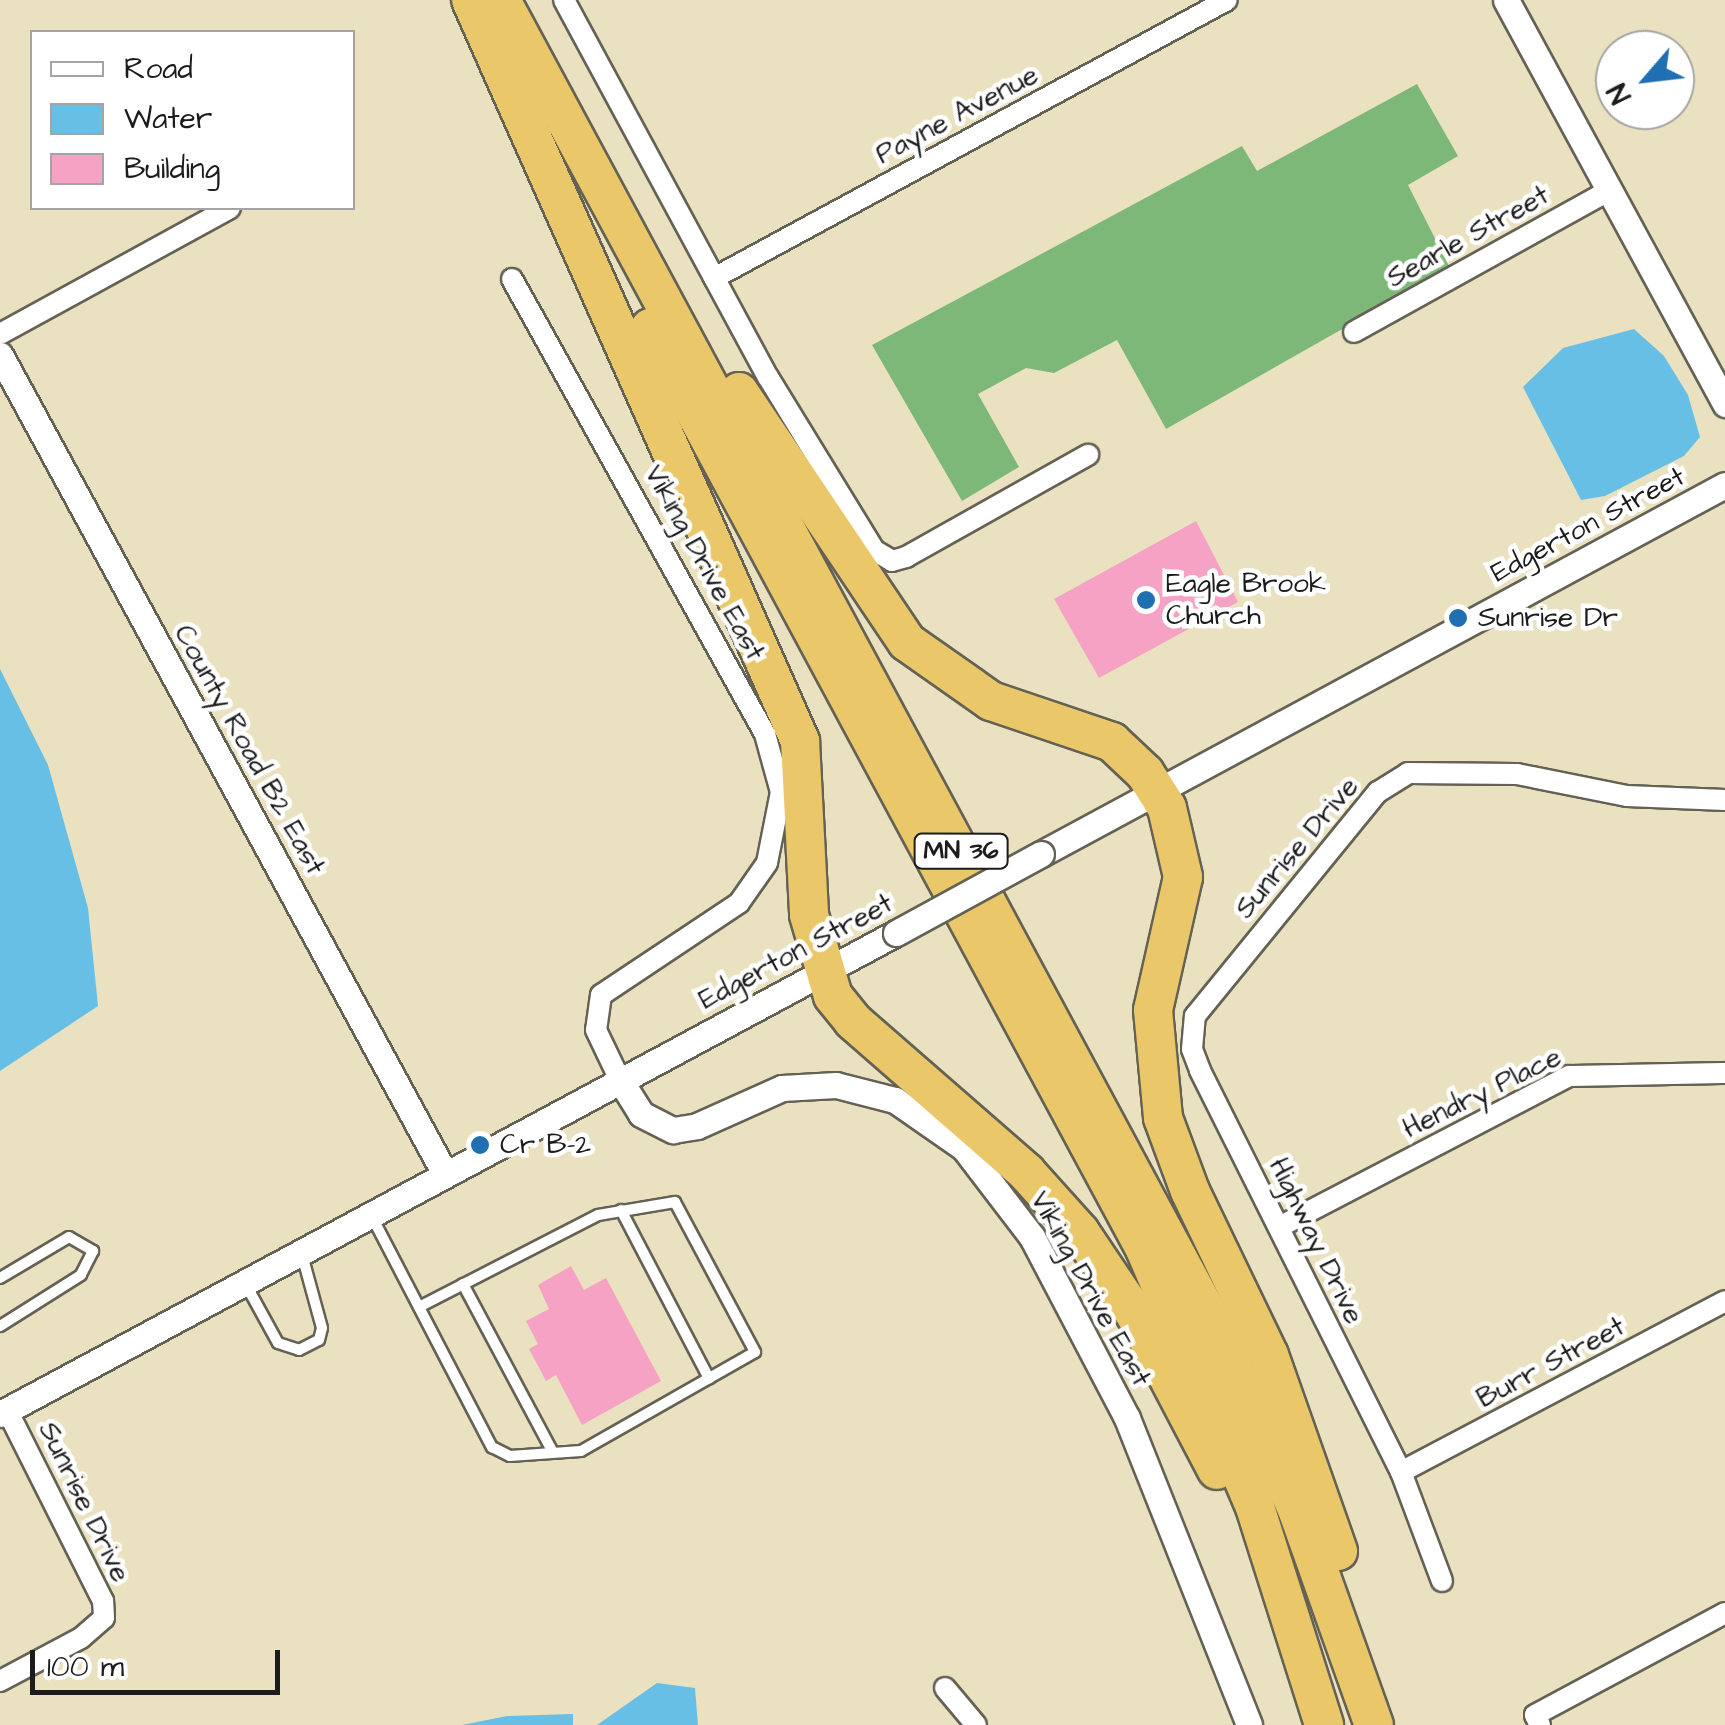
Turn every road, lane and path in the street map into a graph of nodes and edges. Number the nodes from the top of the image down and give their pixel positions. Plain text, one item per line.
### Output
1 (473, 0) edge
2 (500, 0) edge
3 (564, 0) edge
4 (1227, 0) edge
5 (1506, 0) edge
6 (579, 142) junction
7 (1608, 190) junction
8 (226, 210) edge
9 (714, 278) junction
10 (512, 279) dead end
11 (1354, 332) dead end
12 (0, 334) edge
13 (0, 355) edge
14 (1725, 404) edge
15 (1088, 455) dead end
16 (1725, 485) edge
17 (1157, 791) junction
18 (1725, 800) edge
19 (822, 972) junction
20 (1192, 1031) joint
21 (1725, 1074) edge
22 (620, 1080) junction
23 (446, 1174) junction
24 (621, 1210) junction
25 (371, 1214) junction
26 (1280, 1227) junction
27 (301, 1252) junction
28 (0, 1278) edge
29 (244, 1282) junction
30 (463, 1284) junction
31 (1725, 1301) edge
32 (419, 1307) junction
33 (0, 1326) edge
34 (709, 1378) junction
35 (4, 1411) edge
36 (552, 1451) junction
37 (1401, 1472) junction
38 (1442, 1581) dead end
39 (1725, 1612) edge
40 (0, 1681) edge
41 (1313, 1685) junction
42 (946, 1688) dead end
43 (1537, 1720) edge
44 (976, 1725) edge
45 (1249, 1725) edge
46 (1324, 1725) edge
47 (1374, 1725) edge
48 (1392, 1725) edge

1 - 19 highway
1 - 41 highway, MN 36
2 - 6 highway, MN 36
3 - 9 street
4 - 9 street, Payne Avenue
5 - 7 street
6 - 17 highway
6 - 47 highway, MN 36
7 - 11 street, Searle Street
7 - 14 street
8 - 12 street
9 - 15 street
10 - 22 street, Viking Drive East
13 - 23 street, County Road B2 East
16 - 17 street, Edgerton Street
17 - 19 street, Edgerton Street, bridge
17 - 48 highway
18 - 20 street, Sunrise Drive
19 - 22 street, Edgerton Street
19 - 41 highway
20 - 26 street, Highway Drive
21 - 26 street, Hendry Place
22 - 23 street, Edgerton Street
22 - 45 street, Viking Drive East
23 - 25 street, Edgerton Street
24 - 30 lane
24 - 34 lane
24 - 34 lane
25 - 27 street, Edgerton Street
25 - 32 lane
26 - 37 street, Highway Drive
27 - 29 street, Edgerton Street
27 - 29 lane
28 - 33 lane
29 - 35 street, Edgerton Street
30 - 32 lane
30 - 36 lane
31 - 37 street, Burr Street
32 - 36 lane
34 - 36 lane
35 - 40 street, Sunrise Drive
37 - 38 street, Highway Drive
39 - 43 street
41 - 46 highway, MN 36
42 - 44 street

